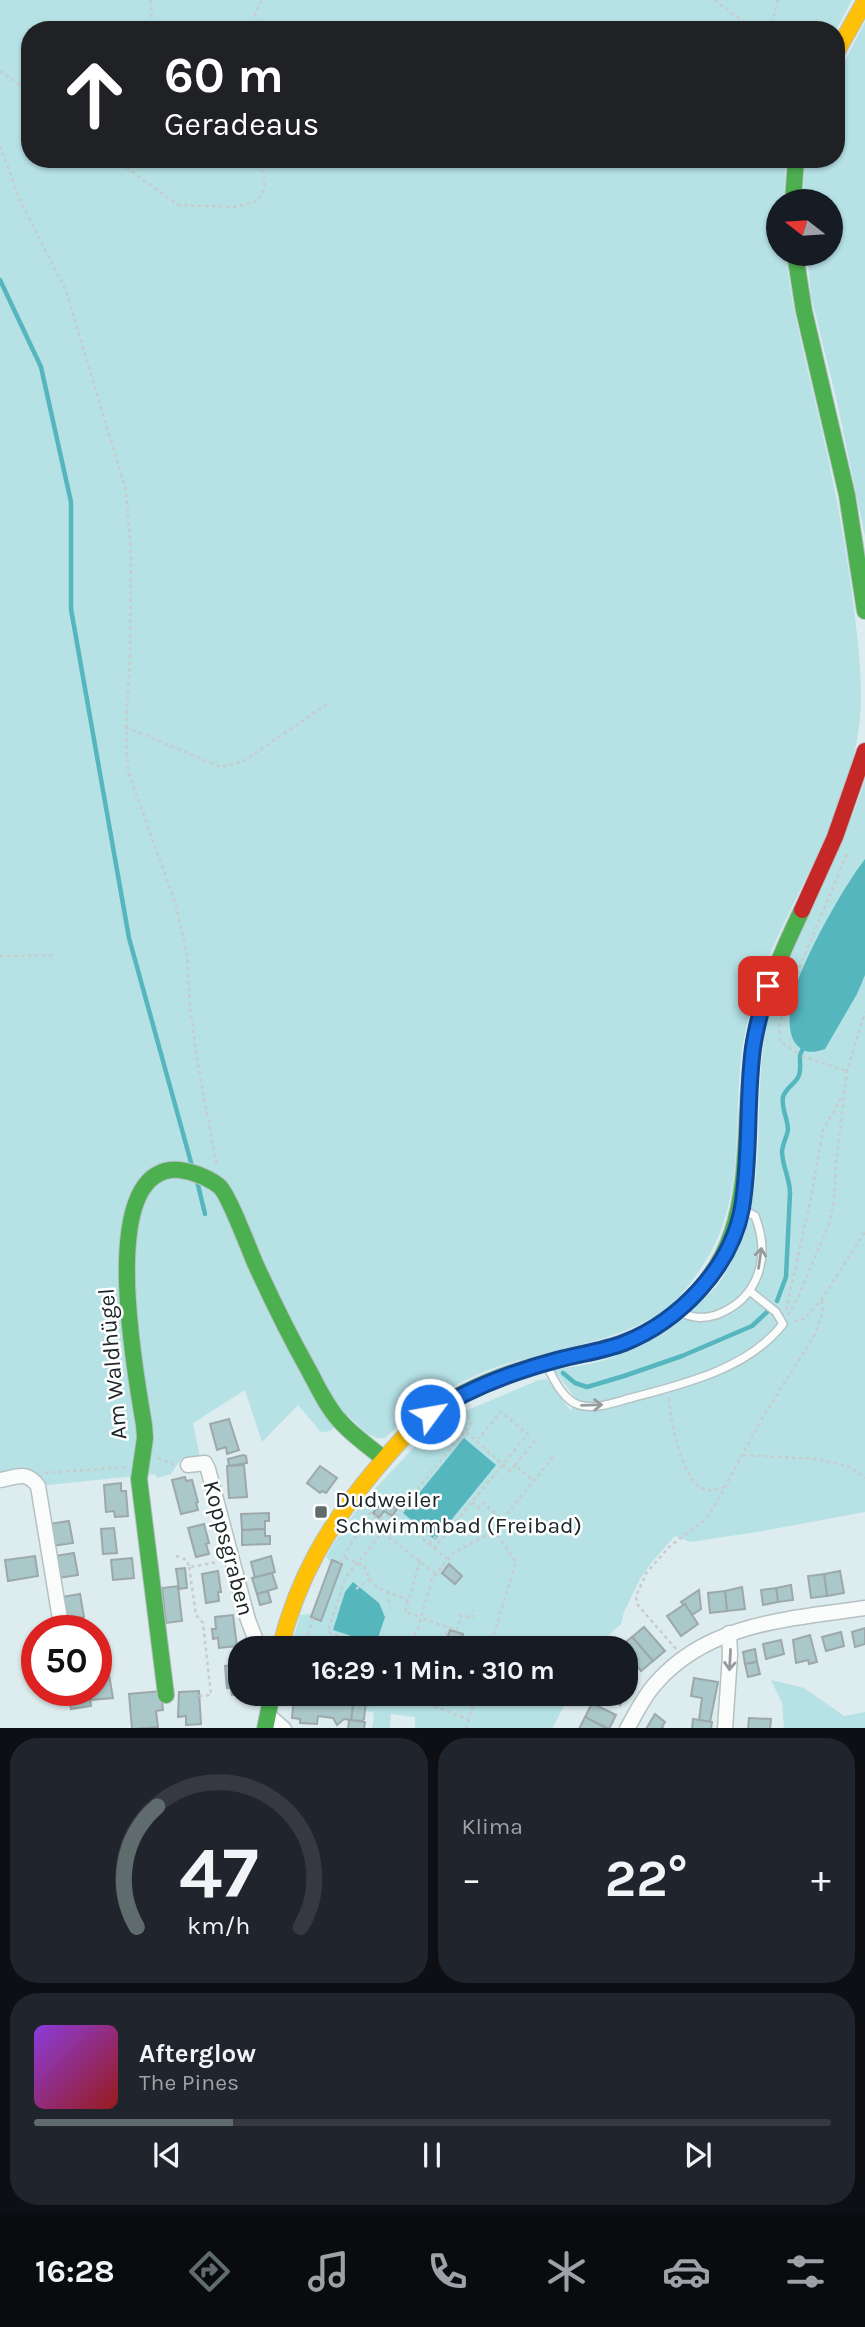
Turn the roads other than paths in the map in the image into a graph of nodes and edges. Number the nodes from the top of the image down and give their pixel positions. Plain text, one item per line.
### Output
1 (865, 1) edge
2 (845, 36) edge
3 (795, 168) edge
4 (794, 189) edge
5 (796, 266) edge
6 (865, 611) edge
7 (865, 751) edge
8 (741, 1209) junction
9 (751, 1292) junction
10 (678, 1311) junction
11 (545, 1363) junction
12 (384, 1459) junction
13 (183, 1466) road end
14 (0, 1480) edge
15 (865, 1608) edge
16 (59, 1615) edge
17 (729, 1633) junction
18 (255, 1636) edge
19 (283, 1636) edge
20 (166, 1695) dead end
21 (266, 1722) edge
22 (284, 1728) edge
23 (627, 1728) edge
24 (725, 1728) edge

1 - 2 main road
3 - 4 main road
5 - 6 main road
7 - 8 main road
9 -> 8 lane
8 - 10 main road
9 - 10 lane
11 -> 9 lane
10 - 11 main road
11 - 12 main road
12 - 19 main road
12 - 20 main road, Am Waldhügel
13 - 18 street, Koppsgraben
14 - 16 street
15 - 17 street
17 - 23 street
17 -> 24 street
21 - 22 street

